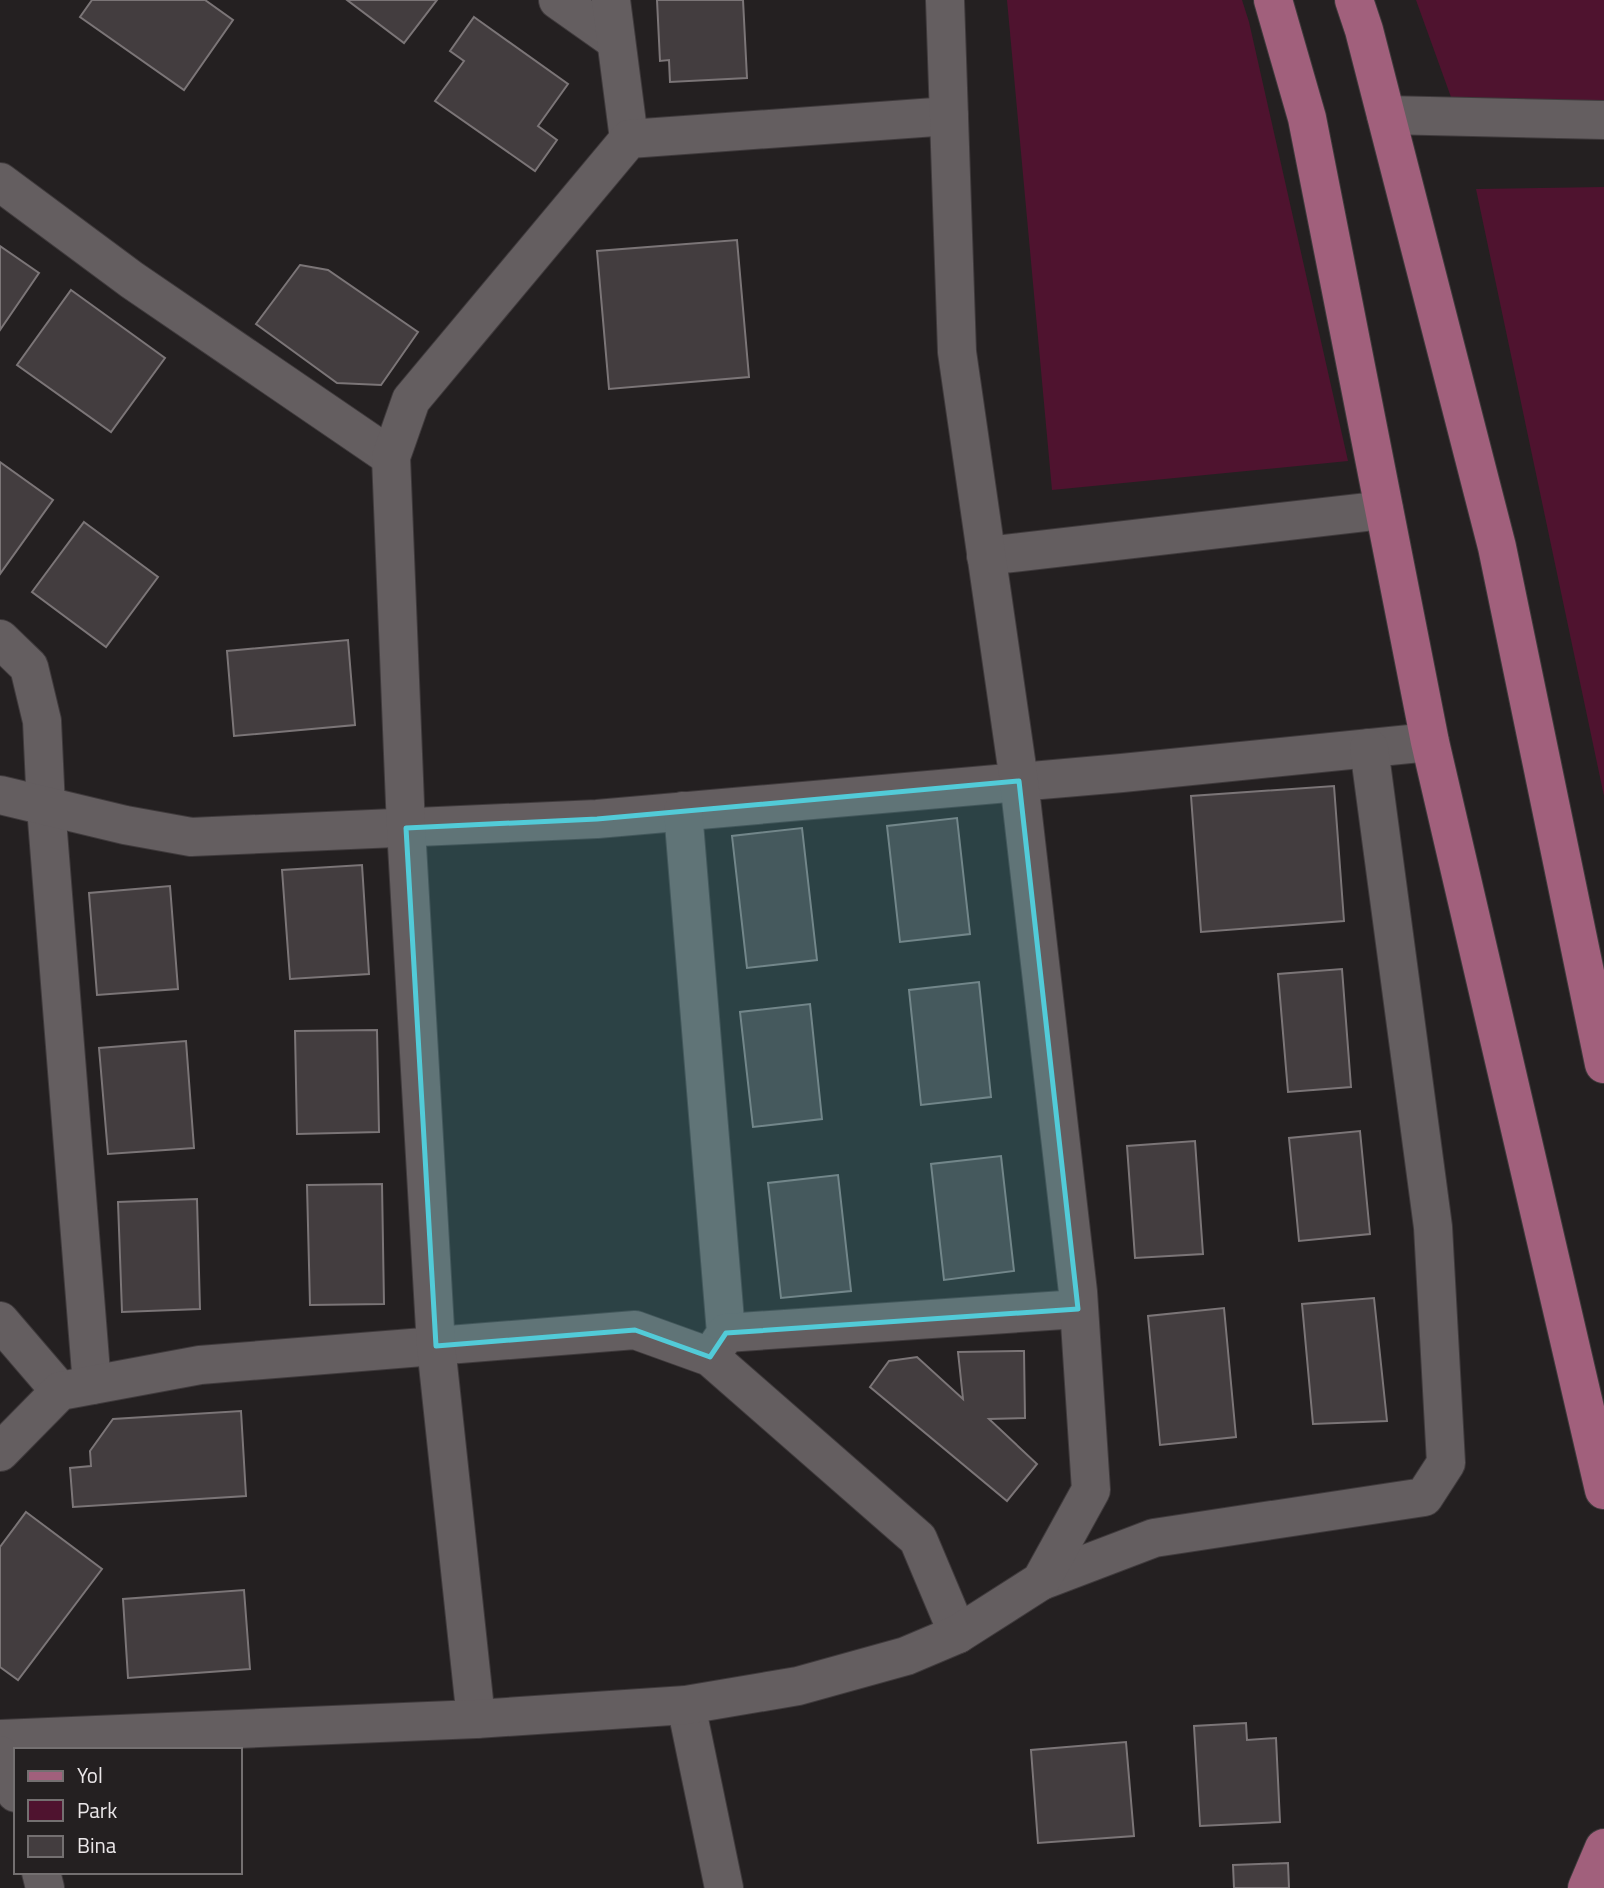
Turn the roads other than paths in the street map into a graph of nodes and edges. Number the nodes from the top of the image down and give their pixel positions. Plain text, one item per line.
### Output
1 (558, 0) edge
2 (611, 0) edge
3 (945, 0) edge
4 (1273, 0) edge
5 (1354, 0) edge
6 (616, 41) junction
7 (1386, 115) junction
8 (949, 116) junction
9 (1604, 120) edge
10 (629, 139) junction
11 (0, 182) edge
12 (391, 457) junction
13 (1384, 510) junction
14 (986, 556) junction
15 (0, 639) edge
16 (1430, 742) junction
17 (1369, 748) junction
18 (1019, 781) junction
19 (0, 796) edge
20 (47, 807) junction
21 (683, 811) junction
22 (407, 828) junction
23 (1604, 1064) edge
24 (1079, 1309) junction
25 (0, 1321) edge
26 (718, 1345) junction
27 (436, 1346) junction
28 (76, 1388) junction
29 (0, 1452) edge
30 (1604, 1490) edge
31 (1041, 1581) junction
32 (958, 1634) junction
33 (686, 1705) junction
34 (476, 1719) junction
35 (0, 1739) edge
36 (0, 1755) edge
37 (14, 1788) edge
38 (1604, 1848) edge
39 (724, 1888) edge
40 (1587, 1888) edge

1 - 6 street
2 - 6 street
3 - 8 street
4 - 13 main road
5 - 7 main road
6 - 10 street
7 - 9 street
7 - 23 main road
8 - 10 street
8 - 14 street
10 - 12 street
11 - 12 street
12 - 22 street
13 - 14 street
13 - 16 main road
14 - 18 street
15 - 20 street
16 - 17 street
16 - 30 main road
17 - 18 street
17 - 31 street
18 - 21 street
18 - 24 street
19 - 20 street
20 - 22 street
20 - 28 street
21 - 22 street
21 - 26 street
22 - 27 street
24 - 26 street
24 - 31 street
25 - 28 street
26 - 27 street
26 - 32 street
27 - 28 street
27 - 34 street
28 - 29 street
31 - 32 street
32 - 33 street
33 - 34 street
33 - 39 street
34 - 35 street
36 - 37 street
38 - 40 main road

